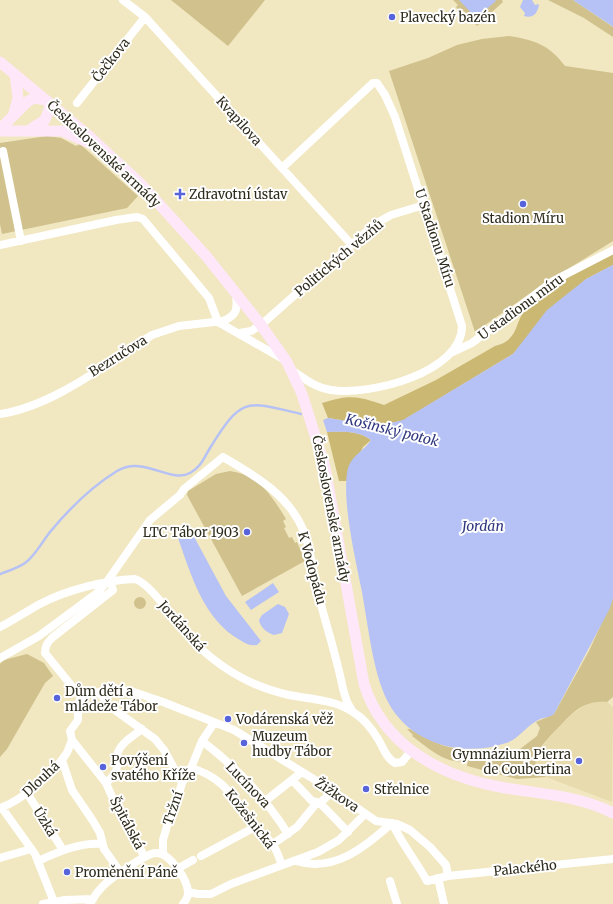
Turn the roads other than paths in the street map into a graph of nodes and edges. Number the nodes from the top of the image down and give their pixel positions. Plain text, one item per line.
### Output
1 (123, 0) edge
2 (145, 17) junction
3 (0, 62) edge
4 (15, 74) junction
5 (49, 102) junction
6 (77, 103) dead end
7 (12, 118) junction
8 (0, 130) edge
9 (28, 130) junction
10 (104, 150) junction
11 (3, 151) dead end
12 (282, 168) junction
13 (424, 205) junction
14 (21, 241) junction
15 (351, 244) junction
16 (0, 245) edge
17 (613, 250) edge
18 (236, 293) junction
19 (218, 322) junction
20 (262, 325) junction
21 (240, 333) junction
22 (450, 353) junction
23 (290, 366) junction
24 (0, 414) edge
25 (109, 583) junction
26 (0, 627) edge
27 (2, 656) edge
28 (99, 693) junction
29 (83, 694) junction
30 (353, 712) junction
31 (214, 723) junction
32 (142, 729) junction
33 (72, 740) junction
34 (202, 741) junction
35 (412, 751) junction
36 (62, 760) junction
37 (191, 768) junction
38 (302, 772) junction
39 (293, 781) junction
40 (106, 783) junction
41 (182, 783) junction
42 (333, 791) junction
43 (27, 793) junction
44 (264, 802) junction
45 (320, 803) junction
46 (1, 808) edge
47 (613, 813) edge
48 (365, 814) junction
49 (392, 824) junction
50 (255, 827) junction
51 (348, 832) junction
52 (288, 834) junction
53 (102, 844) junction
54 (273, 844) junction
55 (31, 849) junction
56 (63, 850) junction
57 (163, 854) junction
58 (201, 856) dead end
59 (144, 857) junction
60 (0, 858) edge
61 (612, 859) edge
62 (193, 860) dead end
63 (38, 861) junction
64 (296, 861) junction
65 (282, 865) junction
66 (177, 869) junction
67 (121, 873) junction
68 (448, 876) junction
69 (438, 878) junction
70 (390, 881) dead end
71 (188, 892) junction
72 (92, 901) edge
73 (54, 902) junction
74 (43, 904) edge
75 (183, 904) edge
76 (397, 904) edge
77 (444, 904) edge

1 - 2 street, Kvapilova
2 - 6 street, Čečkova
2 - 12 street, Kvapilova
3 - 4 main road, Československé armády
4 - 5 main road, Československé armády
4 - 7 main road
5 - 7 main road
5 - 9 main road
5 - 10 main road, Československé armády
7 - 8 main road
8 - 9 main road
9 - 10 main road
10 - 18 main road, Československé armády
11 - 14 street
12 - 13 street, U Stadionu Míru
12 - 15 street, Kvapilova
13 - 15 street, Politických vězňů
13 - 22 street, U Stadionu Míru
14 - 16 street
14 - 19 street
15 - 20 street, Politických vězňů
17 - 22 street, U stadionu míru
18 - 19 street
18 - 20 main road, Československé armády
19 - 21 street
19 - 24 street, Bezručova
20 - 21 street
20 - 23 main road, Československé armády
21 - 23 street
22 - 23 street, U Stadionu Míru
23 - 35 main road, Československé armády
25 - 26 street, Jordánská
25 - 27 street
25 - 29 street
25 - 30 street, Jordánská
25 - 30 street, K Vodopádu
28 - 29 street, Žižkova
28 - 31 street, Žižkova
28 - 32 street
29 - 33 street
30 - 35 street, Jordánská
31 - 34 street, Tržní
31 - 38 street, Žižkova
32 - 40 street
32 - 41 street
33 - 36 street, Dlouhá
33 - 40 street, Špitálská
34 - 37 street, Tržní
34 - 44 street, Lucínova
35 - 47 main road, Československé armády
36 - 43 street, Dlouhá
36 - 53 street
37 - 41 street, Tržní
37 - 50 street, Kožešnická
38 - 39 street
38 - 42 street, Žižkova
39 - 44 street
39 - 45 street
40 - 59 street, Špitálská
41 - 57 street, Tržní
42 - 45 street
42 - 48 street, Žižkova
43 - 46 street, Dlouhá
43 - 56 street, Úzká
44 - 52 street, Lucínova
45 - 51 street
45 - 52 street
46 - 55 street
48 - 49 street, Žižkova
48 - 51 street
49 - 64 street
49 - 68 street, Žižkova
49 - 69 street, Palackého
50 - 54 street, Kožešnická
50 - 58 street
51 - 64 street
52 - 54 street
53 - 56 street
53 - 67 street
54 - 65 street, Kožešnická
55 - 60 street
55 - 63 street
56 - 63 street
57 - 59 street
57 - 66 street
59 - 67 street
61 - 68 street, Palackého
62 - 66 street
63 - 73 street
64 - 65 street
65 - 71 street
66 - 71 street
67 - 72 street
68 - 69 street, Palackého
69 - 77 street
70 - 76 street
71 - 75 street
72 - 73 street
73 - 74 street

